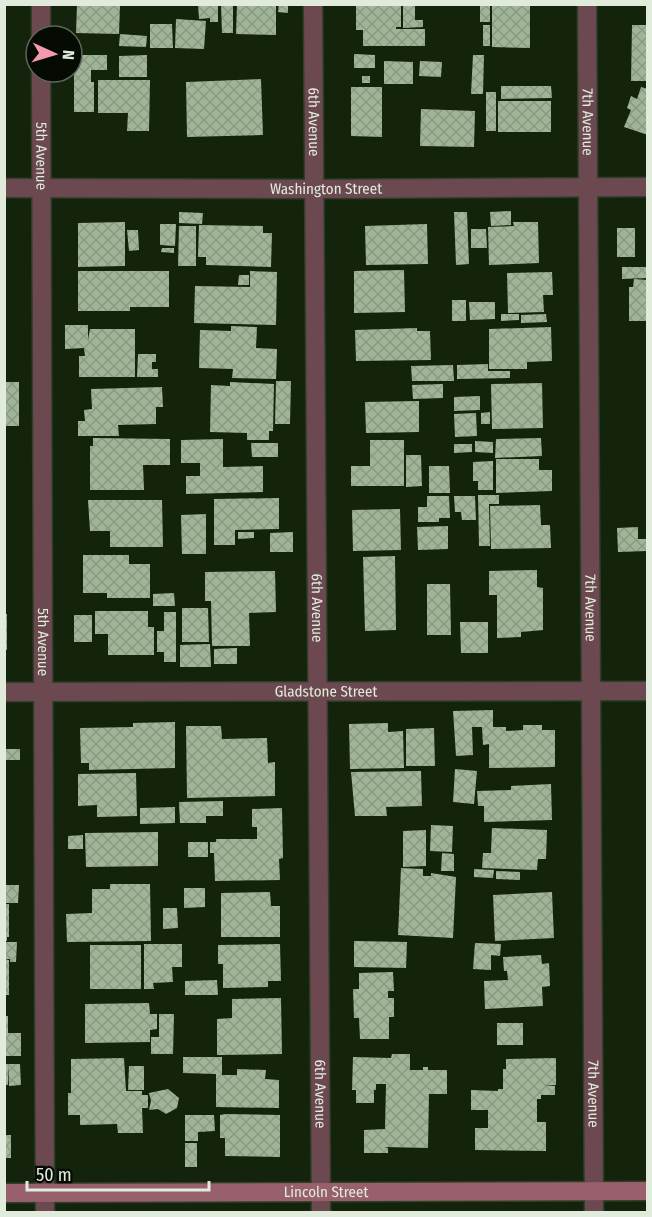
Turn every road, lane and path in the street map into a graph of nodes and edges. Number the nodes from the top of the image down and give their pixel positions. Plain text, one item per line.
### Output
1 (41, 4) edge
2 (313, 4) edge
3 (587, 4) edge
4 (41, 24) edge
5 (41, 84) edge
6 (588, 187) junction
7 (648, 187) edge
8 (4, 188) edge
9 (42, 188) junction
10 (314, 189) junction
11 (317, 690) junction
12 (590, 691) junction
13 (648, 691) edge
14 (4, 692) edge
15 (44, 692) junction
16 (648, 1191) edge
17 (594, 1192) junction
18 (4, 1193) edge
19 (45, 1193) junction
20 (321, 1193) junction
21 (45, 1212) edge
22 (321, 1212) edge
23 (594, 1212) edge

1 - 4 street
2 - 10 street, 6th Avenue
3 - 6 street, 7th Avenue
5 - 9 street, 5th Avenue
6 - 7 street, Washington Street
6 - 10 street, Washington Street
6 - 12 street, 7th Avenue
8 - 9 street, Washington Street
9 - 10 street, Washington Street
9 - 15 street, 5th Avenue
10 - 11 street, 6th Avenue
11 - 12 street, Gladstone Street
11 - 15 street, Gladstone Street
11 - 20 street, 6th Avenue
12 - 13 street, Gladstone Street
12 - 17 street, 7th Avenue
14 - 15 street, Gladstone Street
15 - 19 street, 5th Avenue
16 - 17 street, Lincoln Street
17 - 20 street, Lincoln Street
17 - 23 street, 7th Avenue
18 - 19 street, Lincoln Street
19 - 20 street, Lincoln Street
19 - 21 street, 5th Avenue
20 - 22 street, 6th Avenue

